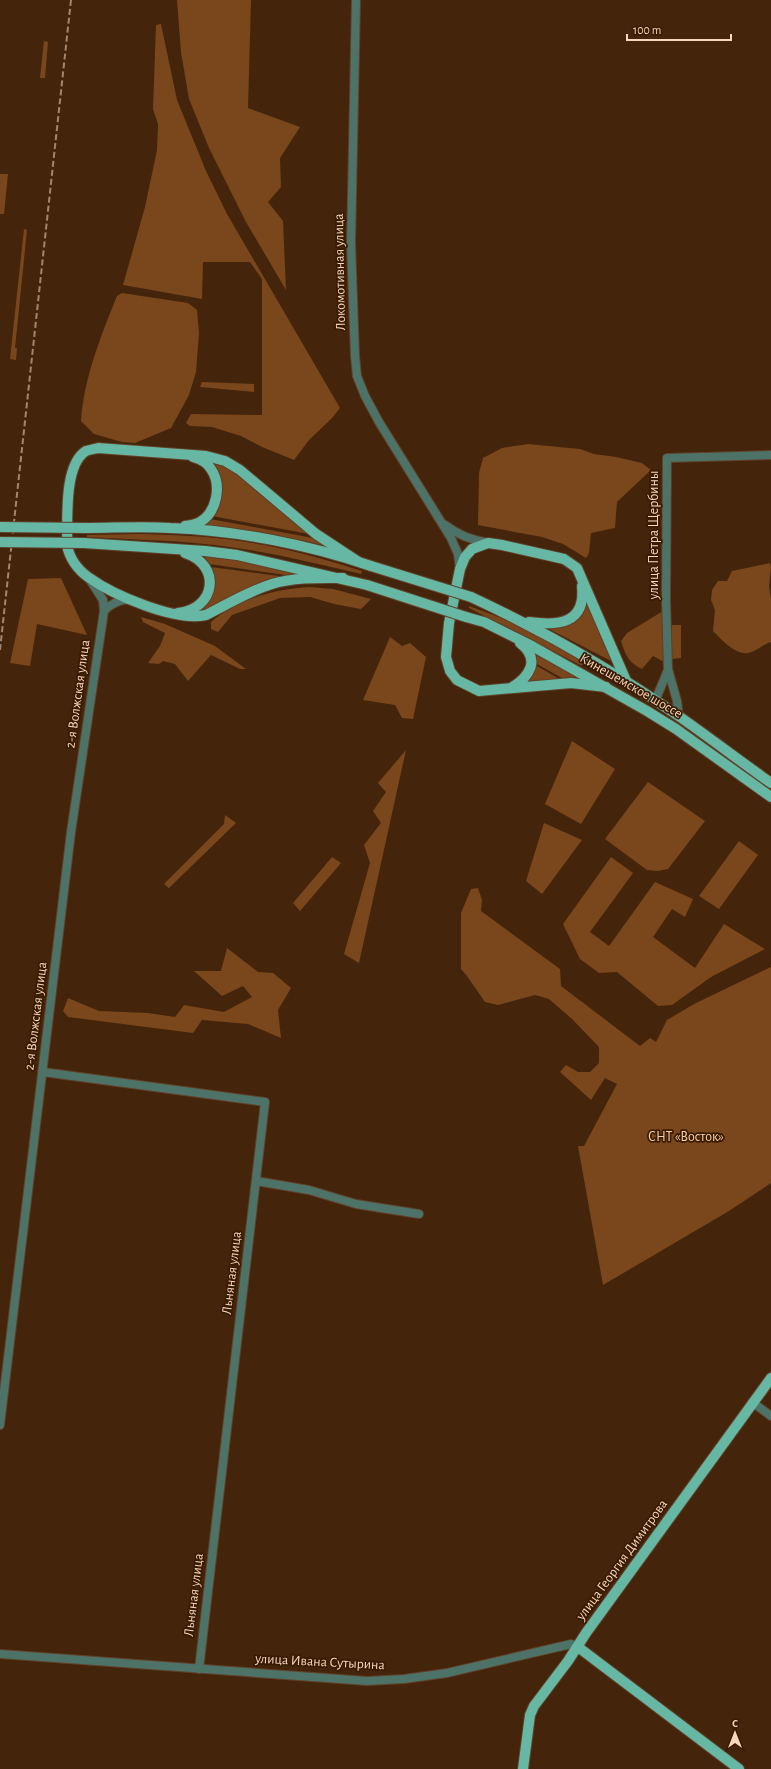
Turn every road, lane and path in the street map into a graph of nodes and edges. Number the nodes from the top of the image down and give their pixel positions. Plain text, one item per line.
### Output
1 (356, 0) edge
2 (189, 455) junction
3 (771, 455) edge
4 (441, 521) junction
5 (0, 526) edge
6 (170, 528) junction
7 (0, 542) edge
8 (488, 543) junction
9 (172, 549) junction
10 (357, 561) junction
11 (460, 569) junction
12 (87, 576) junction
13 (343, 578) junction
14 (582, 580) junction
15 (131, 599) junction
16 (104, 611) junction
17 (170, 614) junction
18 (523, 621) junction
19 (505, 632) junction
20 (668, 669) junction
21 (627, 683) junction
22 (606, 687) junction
23 (508, 690) junction
24 (656, 701) junction
25 (679, 716) junction
26 (771, 783) edge
27 (771, 797) edge
28 (43, 1072) junction
29 (256, 1181) junction
30 (419, 1214) dead end
31 (771, 1378) edge
32 (752, 1402) junction
33 (771, 1416) edge
34 (0, 1425) edge
35 (578, 1647) junction
36 (0, 1654) edge
37 (199, 1669) junction
38 (523, 1769) edge
39 (739, 1769) edge

1 - 4 street, Локомотивная улица
2 - 6 main road
2 - 10 main road
2 - 12 main road
3 - 20 street, улица Петра Щербины
4 - 8 street
4 - 11 street
5 - 6 main road, bridge
6 - 10 main road
7 - 9 main road, bridge
8 - 11 main road
8 - 14 main road
9 - 13 main road
9 - 17 main road
10 - 18 main road, bridge
11 - 23 main road
12 - 15 main road
12 - 16 street
13 - 17 main road
13 - 19 main road, Кинешемское шоссе, bridge
14 - 18 main road
14 - 21 main road
15 - 16 street
15 - 17 main road
16 - 28 street, 2-я Волжская улица
18 - 21 main road, Кинешемское шоссе
19 - 22 main road, Кинешемское шоссе
19 - 23 main road
20 - 24 street, улица Петра Щербины
20 - 25 street, улица Петра Щербины
21 - 24 main road, Кинешемское шоссе
22 - 23 main road
22 - 27 main road, Кинешемское шоссе
24 - 25 main road, Кинешемское шоссе
25 - 26 main road, Кинешемское шоссе
28 - 29 street, Льняная улица
28 - 34 street, 2-я Волжская улица
29 - 30 street
29 - 37 street, Льняная улица
31 - 32 main road, улица Георгия Димитрова
32 - 33 street
32 - 35 main road, улица Георгия Димитрова
35 - 37 street, улица Ивана Сутырина
35 - 38 main road, улица Георгия Димитрова
35 - 39 main road
36 - 37 street, улица Ивана Сутырина

